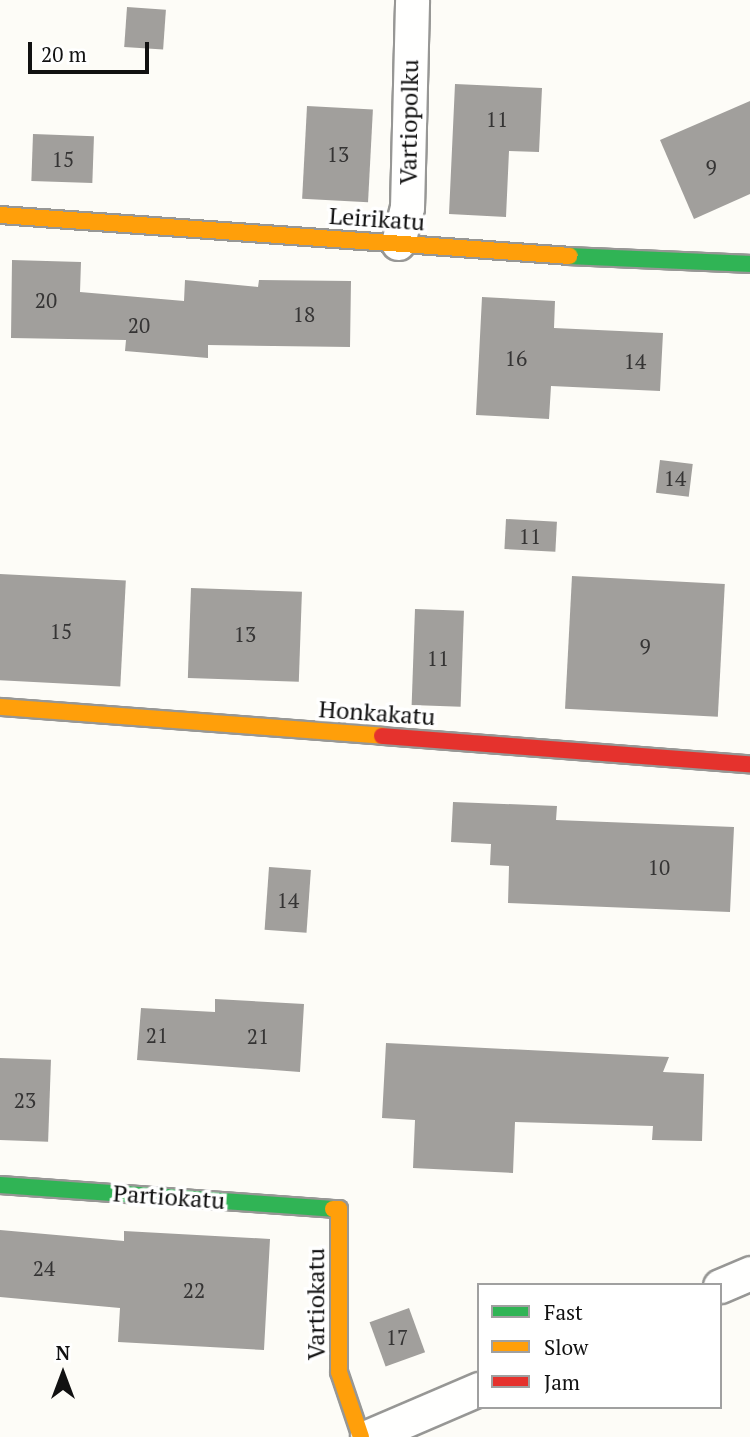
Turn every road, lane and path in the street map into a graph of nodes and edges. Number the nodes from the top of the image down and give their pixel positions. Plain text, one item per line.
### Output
1 (412, 0) edge
2 (0, 215) edge
3 (398, 243) junction
4 (750, 264) edge
5 (0, 707) edge
6 (750, 764) edge
7 (0, 1185) edge
8 (339, 1209) joint
9 (750, 1273) edge
10 (722, 1285) edge
11 (477, 1390) edge
12 (361, 1437) edge
13 (367, 1437) edge

1 - 3 street, Vartiopolku
2 - 3 street, Leirikatu
3 - 4 street, Leirikatu
5 - 6 street, Honkakatu
7 - 8 street, Partiokatu
8 - 12 street, Vartiokatu
9 - 10 street
11 - 13 street

